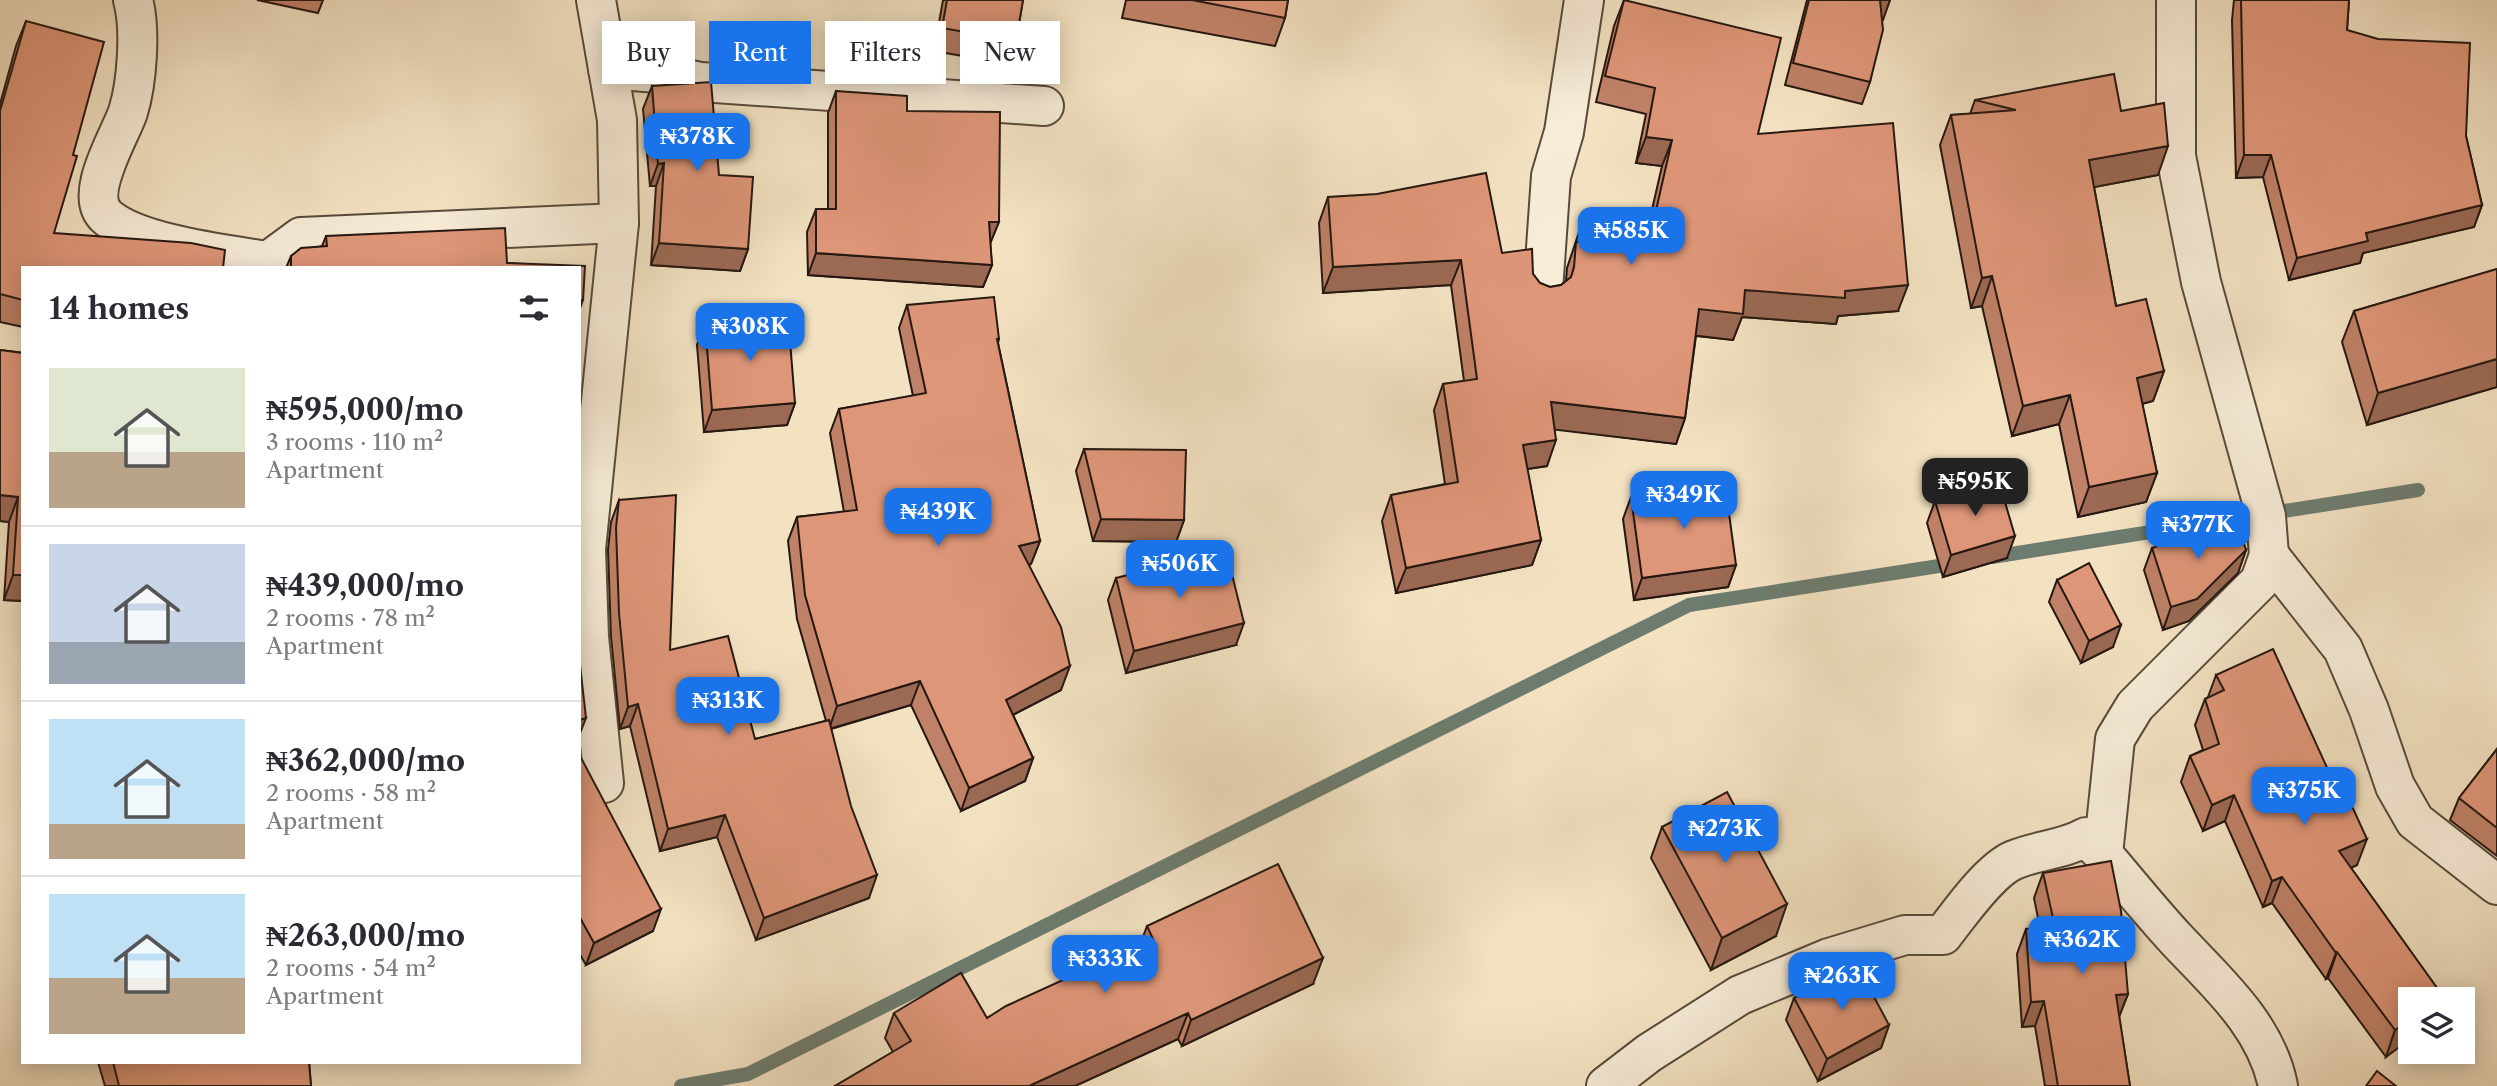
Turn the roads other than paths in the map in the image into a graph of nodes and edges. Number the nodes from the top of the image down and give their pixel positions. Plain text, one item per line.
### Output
1 (133, 0) edge
2 (596, 0) edge
3 (1584, 0) edge
4 (2176, 0) edge
5 (602, 34) edge
6 (695, 81) edge
7 (611, 84) edge
8 (1044, 106) dead end
9 (619, 223) junction
10 (262, 264) edge
11 (1543, 291) edge
12 (2269, 555) junction
13 (604, 783) dead end
14 (2103, 854) junction
15 (2497, 886) edge
16 (1606, 1086) edge
17 (2278, 1086) edge

1 - 10 street
2 - 5 street
3 - 11 street
4 - 12 street
6 - 8 street
7 - 9 street
9 - 10 street
9 - 13 street
12 - 14 street
12 - 15 street
14 - 16 street
14 - 17 street

